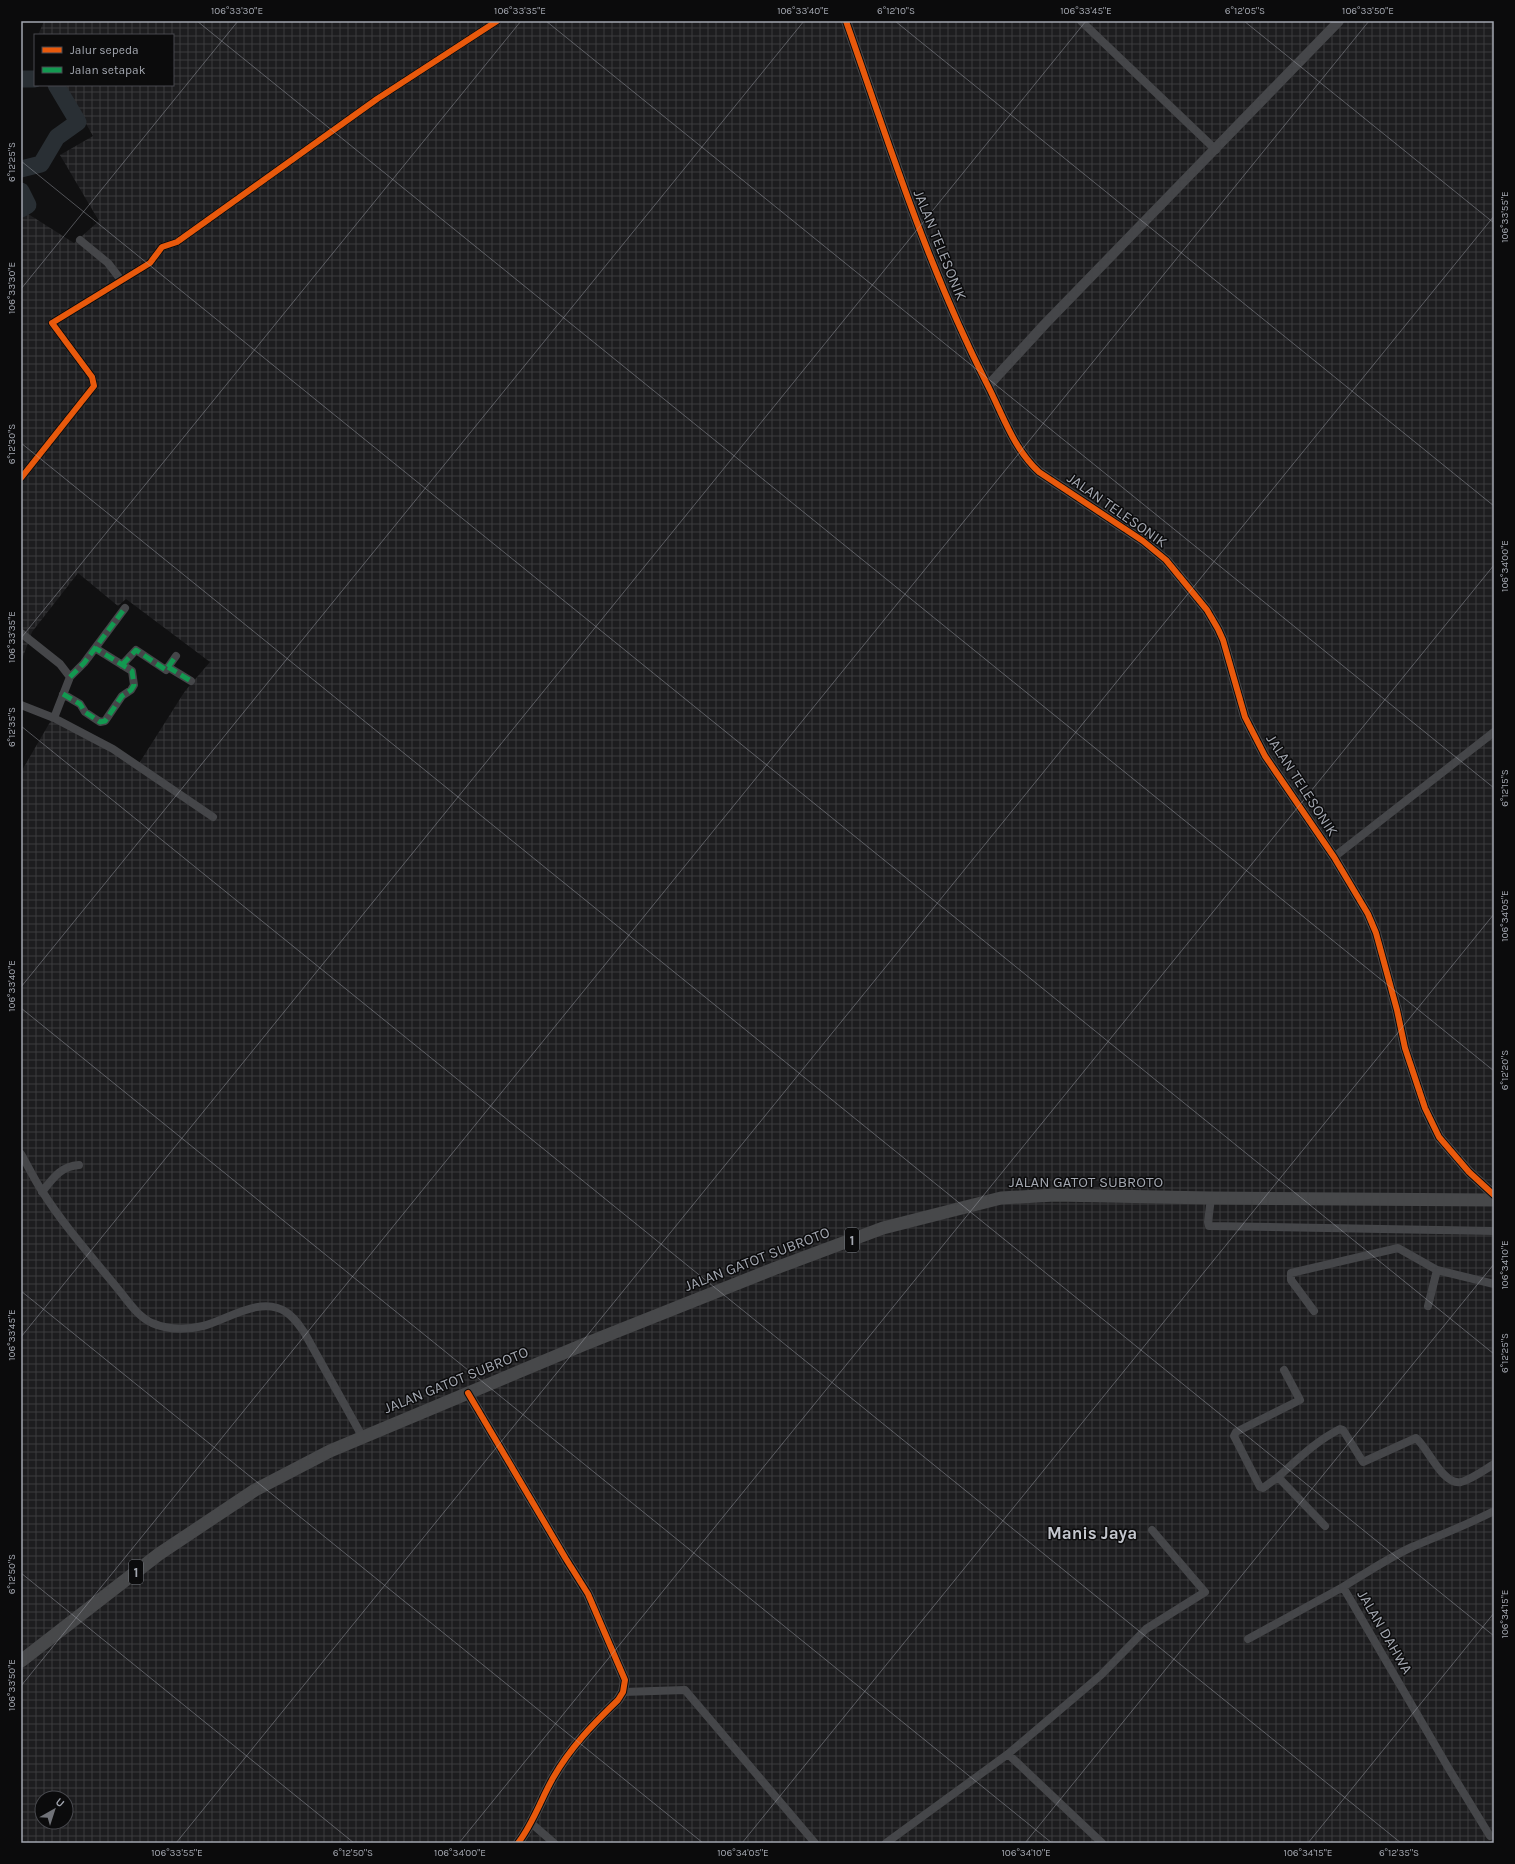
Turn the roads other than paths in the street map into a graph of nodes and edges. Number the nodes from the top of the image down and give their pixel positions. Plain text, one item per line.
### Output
1 (496, 21) edge
2 (846, 21) edge
3 (1081, 21) edge
4 (1339, 21) edge
5 (1216, 150) junction
6 (80, 240) dead end
7 (121, 280) junction
8 (988, 386) junction
9 (21, 478) edge
10 (125, 608) dead end
11 (21, 633) edge
12 (95, 648) junction
13 (176, 656) dead end
14 (122, 665) junction
15 (168, 667) junction
16 (70, 676) junction
17 (191, 681) dead end
18 (63, 694) junction
19 (21, 705) edge
20 (54, 718) junction
21 (1494, 732) edge
22 (212, 816) dead end
23 (1334, 857) junction
24 (21, 1154) edge
25 (79, 1165) dead end
26 (42, 1192) junction
27 (1494, 1195) edge
28 (1211, 1198) junction
29 (1494, 1200) edge
30 (1494, 1231) edge
31 (1438, 1270) junction
32 (1494, 1284) edge
33 (1428, 1306) dead end
34 (1314, 1311) dead end
35 (1284, 1370) dead end
36 (468, 1393) junction
37 (362, 1436) junction
38 (1494, 1464) edge
39 (1278, 1478) junction
40 (1494, 1511) edge
41 (1325, 1526) dead end
42 (1152, 1530) dead end
43 (1343, 1587) junction
44 (1248, 1639) dead end
45 (21, 1661) edge
46 (623, 1692) junction
47 (1008, 1754) junction
48 (531, 1823) junction
49 (1490, 1836) dead end
50 (518, 1843) edge
51 (554, 1843) edge
52 (815, 1843) edge
53 (886, 1843) edge
54 (1102, 1843) edge

1 - 7 street
2 - 8 street, JALAN TELESONIK
3 - 5 street
4 - 5 street
5 - 8 street
6 - 7 street
7 - 9 street
8 - 23 street, JALAN TELESONIK
10 - 12 street
11 - 16 street
12 - 14 street
12 - 16 street
13 - 15 street
14 - 15 street
14 - 18 street
15 - 17 street
16 - 18 street
18 - 20 street
19 - 20 street
20 - 22 street
21 - 23 street
23 - 27 street, JALAN TELESONIK
24 - 26 street
25 - 26 street
26 - 37 street
28 - 29 highway, JALAN GATOT SUBROTO / 1
28 - 30 street
28 - 36 highway, JALAN GATOT SUBROTO / 1
31 - 32 street
31 - 33 street
31 - 34 street
35 - 39 street
36 - 37 highway, JALAN GATOT SUBROTO / 1
36 - 46 street
37 - 45 highway, JALAN GATOT SUBROTO / 1
38 - 39 street
39 - 41 street
40 - 43 street, JALAN DAHWA
42 - 47 street
43 - 44 street
43 - 49 street, JALAN DAHWA
46 - 48 street
46 - 52 street
47 - 53 street
47 - 54 street
48 - 50 street
48 - 51 street

